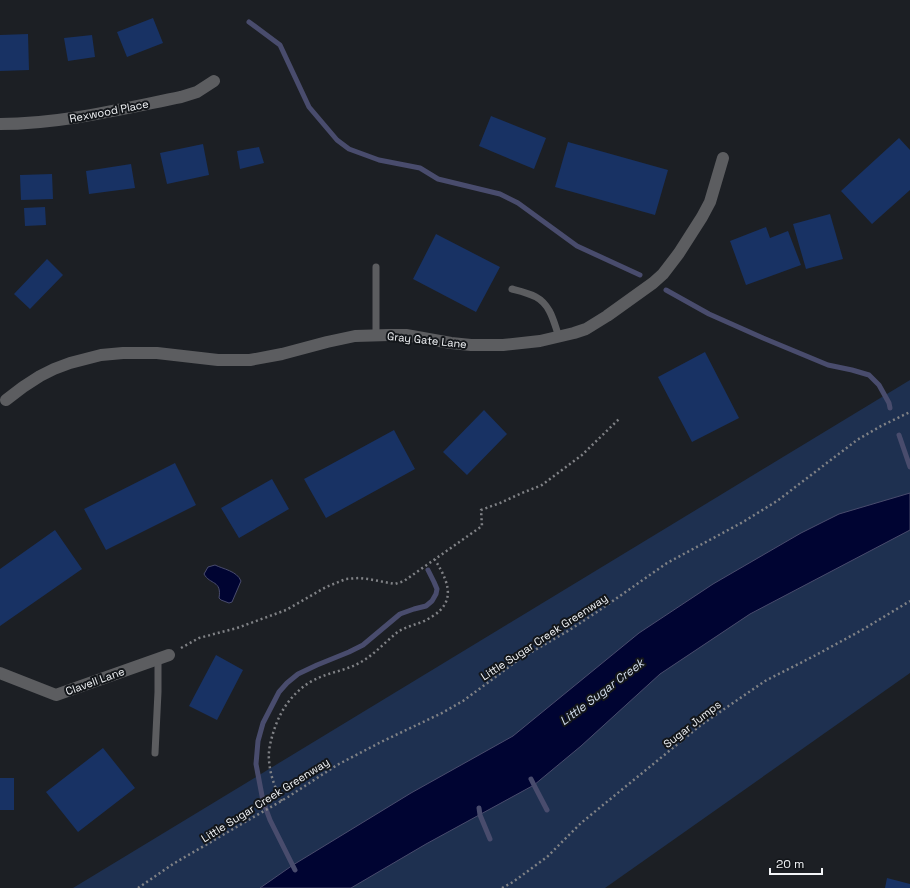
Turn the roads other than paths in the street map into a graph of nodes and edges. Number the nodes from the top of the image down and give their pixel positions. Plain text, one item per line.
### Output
1 (214, 81) dead end
2 (0, 124) edge
3 (723, 158) dead end
4 (376, 267) dead end
5 (512, 289) dead end
6 (376, 335) junction
7 (559, 337) junction
8 (2, 403) edge
9 (163, 657) joint
10 (0, 673) edge
11 (156, 753) dead end

1 - 2 street, Rexwood Place
3 - 7 street, Gray Gate Lane
4 - 6 lane
5 - 7 lane
6 - 7 street, Gray Gate Lane
6 - 8 street, Gray Gate Lane
9 - 10 street, Clavell Lane
9 - 11 lane

